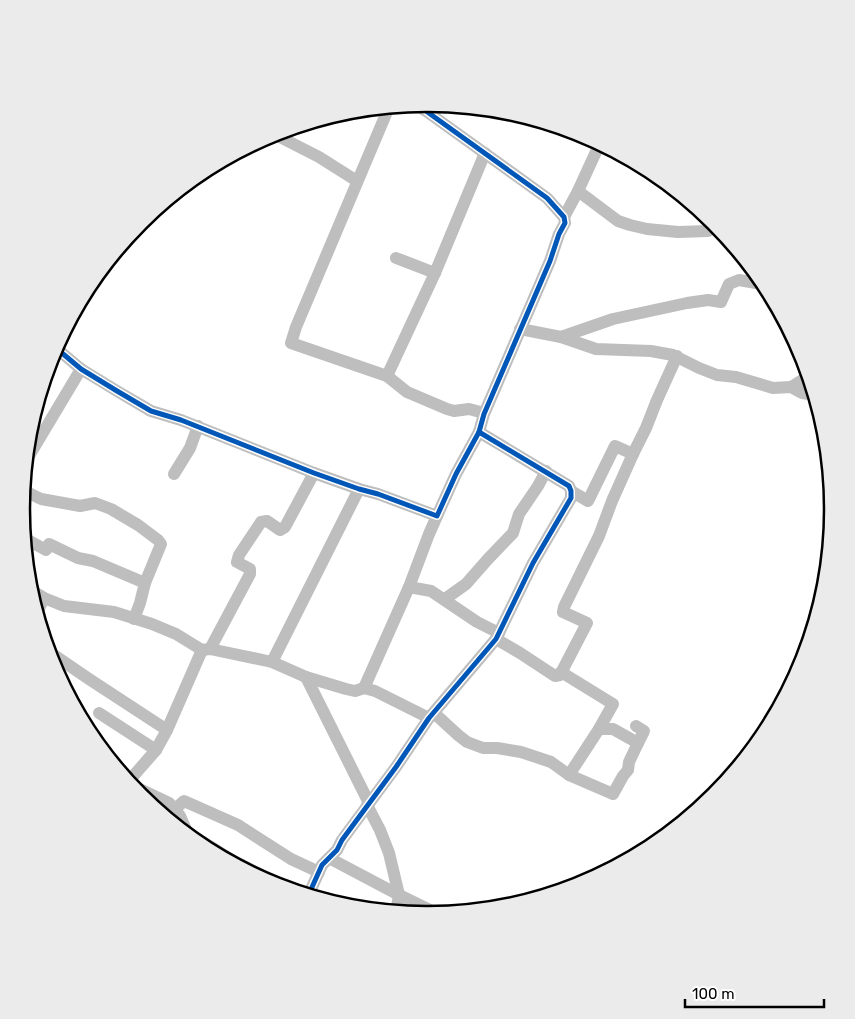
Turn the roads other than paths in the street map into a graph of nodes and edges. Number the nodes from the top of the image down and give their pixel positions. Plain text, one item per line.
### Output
1 (427, 112) edge
2 (386, 114) edge
3 (284, 139) edge
4 (597, 150) edge
5 (485, 153) junction
6 (357, 181) junction
7 (578, 191) junction
8 (564, 217) junction
9 (711, 230) edge
10 (396, 258) dead end
11 (435, 273) junction
12 (753, 283) edge
13 (520, 329) junction
14 (560, 337) junction
15 (62, 353) edge
16 (677, 356) junction
17 (81, 369) junction
18 (387, 376) junction
19 (803, 380) edge
20 (791, 387) junction
21 (807, 394) edge
22 (484, 414) junction
23 (198, 426) junction
24 (479, 432) junction
25 (36, 444) edge
26 (633, 454) junction
27 (546, 471) junction
28 (314, 473) junction
29 (174, 474) dead end
30 (359, 489) junction
31 (572, 491) junction
32 (31, 494) edge
33 (437, 516) junction
34 (32, 542) edge
35 (145, 583) junction
36 (409, 587) junction
37 (40, 596) edge
38 (44, 598) junction
39 (444, 599) junction
40 (42, 602) edge
41 (134, 619) junction
42 (498, 636) junction
43 (206, 649) junction
44 (59, 658) edge
45 (272, 662) junction
46 (562, 672) junction
47 (306, 677) junction
48 (364, 688) junction
49 (99, 713) dead end
50 (431, 715) junction
51 (636, 726) dead end
52 (599, 729) junction
53 (167, 730) junction
54 (638, 742) junction
55 (156, 750) junction
56 (569, 775) junction
57 (133, 776) edge
58 (149, 793) edge
59 (368, 804) junction
60 (172, 814) edge
61 (183, 822) edge
62 (329, 858) junction
63 (319, 872) junction
64 (311, 889) edge
65 (399, 895) junction
66 (397, 906) edge
67 (425, 907) edge

1 - 5 street
2 - 6 street
3 - 6 street
4 - 7 street
5 - 8 street
5 - 11 street
6 - 18 street
7 - 8 street
7 - 9 street
8 - 13 street
10 - 11 street
11 - 18 street
12 - 14 street
13 - 14 street
13 - 22 street
14 - 16 street
15 - 17 street
16 - 20 street
16 - 26 street
17 - 23 street
17 - 25 street
18 - 22 street
19 - 20 street
20 - 21 street
22 - 24 street
23 - 28 street
23 - 29 street
24 - 27 street
24 - 33 street
26 - 31 street
26 - 46 street
27 - 31 street
27 - 39 street
28 - 30 street
28 - 43 street
30 - 33 street
30 - 45 street
31 - 42 street
32 - 35 street
33 - 36 street
34 - 35 street
35 - 41 street
36 - 39 street
36 - 48 street
37 - 38 street
38 - 40 street
38 - 41 street
39 - 42 street
41 - 43 street
42 - 46 street
42 - 50 street
43 - 45 street
43 - 53 street
44 - 53 street
45 - 47 street
46 - 52 street
47 - 48 street
47 - 59 street
48 - 50 street
49 - 55 street
50 - 56 street
50 - 59 street
51 - 54 street
52 - 54 street
52 - 56 street
53 - 55 street
54 - 56 street
55 - 57 street
58 - 60 street
59 - 62 street
59 - 65 street
60 - 61 street
60 - 63 street
62 - 63 street
62 - 65 street
63 - 64 street
65 - 66 street
65 - 67 street

